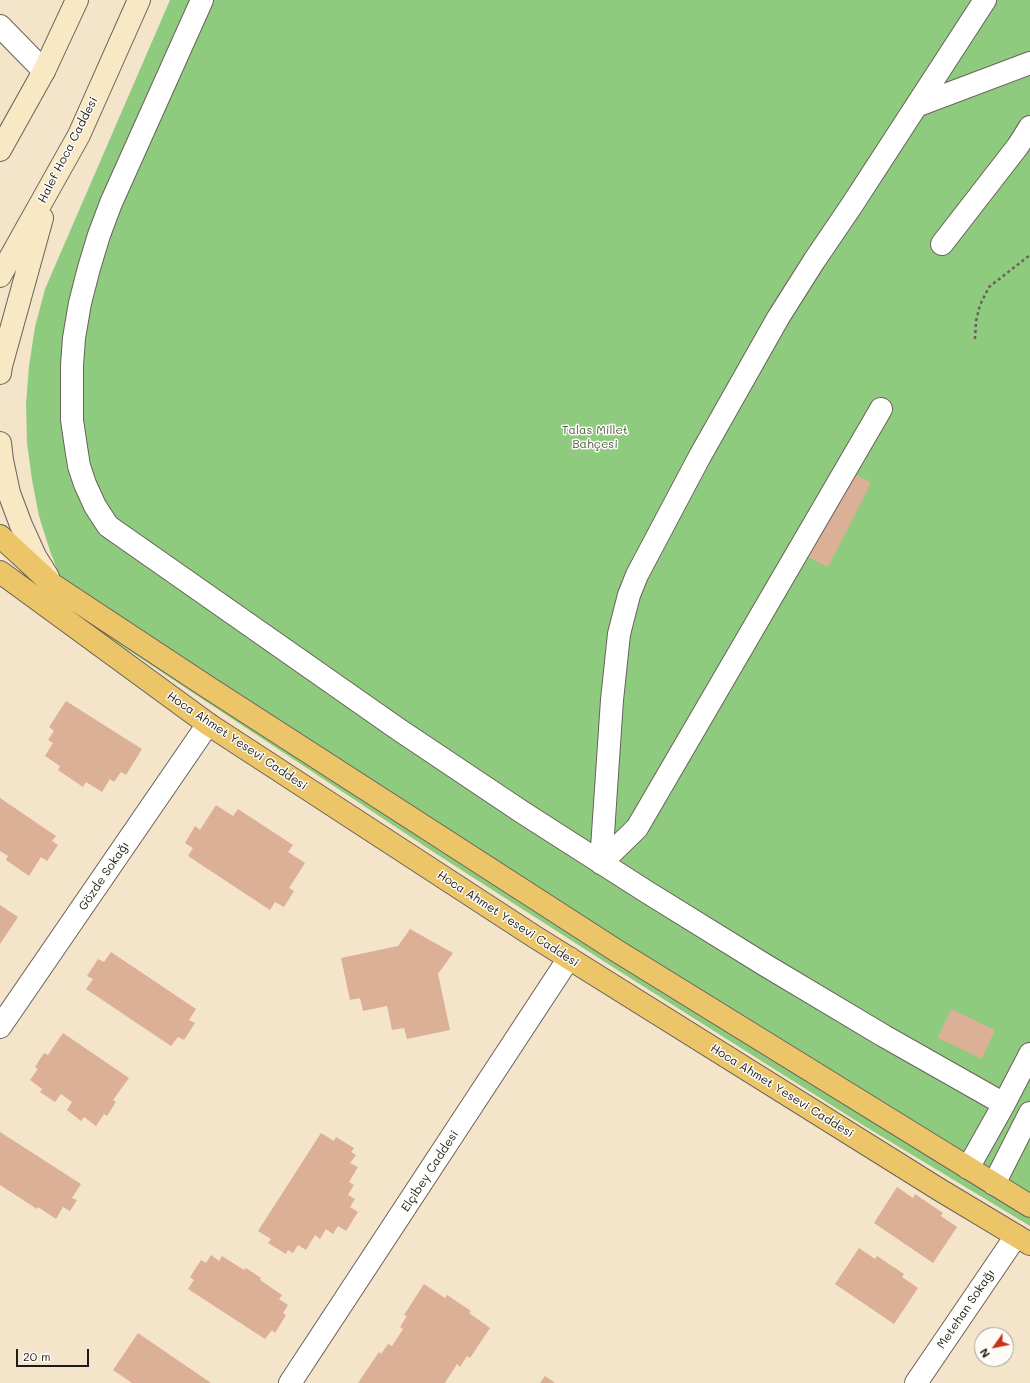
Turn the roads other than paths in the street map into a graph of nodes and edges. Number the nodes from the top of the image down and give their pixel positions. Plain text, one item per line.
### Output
1 (77, 0) edge
2 (139, 0) edge
3 (202, 0) edge
4 (985, 0) edge
5 (0, 26) edge
6 (1030, 63) edge
7 (44, 71) junction
8 (916, 106) junction
9 (1030, 127) edge
10 (0, 150) edge
11 (52, 183) junction
12 (942, 244) dead end
13 (0, 276) edge
14 (0, 373) edge
15 (882, 409) dead end
16 (0, 443) edge
17 (0, 536) edge
18 (1, 573) edge
19 (53, 585) junction
20 (208, 724) junction
21 (601, 863) junction
22 (569, 958) junction
23 (0, 1027) edge
24 (1030, 1054) edge
25 (1004, 1104) junction
26 (1030, 1113) edge
27 (968, 1168) junction
28 (994, 1184) junction
29 (1030, 1206) edge
30 (1023, 1240) edge
31 (290, 1383) edge
32 (916, 1383) edge

1 - 7 main road
2 - 11 main road, Halef Hoca Caddesi
3 - 21 street
4 - 8 street
5 - 7 street
6 - 8 street
7 - 10 main road
8 - 21 street
9 - 12 street
11 - 13 main road, Halef Hoca Caddesi
11 - 14 main road
15 - 21 street
16 - 19 main road
17 - 19 main road
18 - 20 main road, Hoca Ahmet Yesevi Caddesi
19 - 27 main road
20 - 22 main road, Hoca Ahmet Yesevi Caddesi
20 - 23 street, Gözde Sokağı
21 - 25 street
22 - 30 main road, Hoca Ahmet Yesevi Caddesi
22 - 31 street, Elçibey Caddesi
24 - 25 street
25 - 27 street
26 - 28 street
27 - 28 main road
28 - 29 main road
30 - 32 street, Metehan Sokağı

